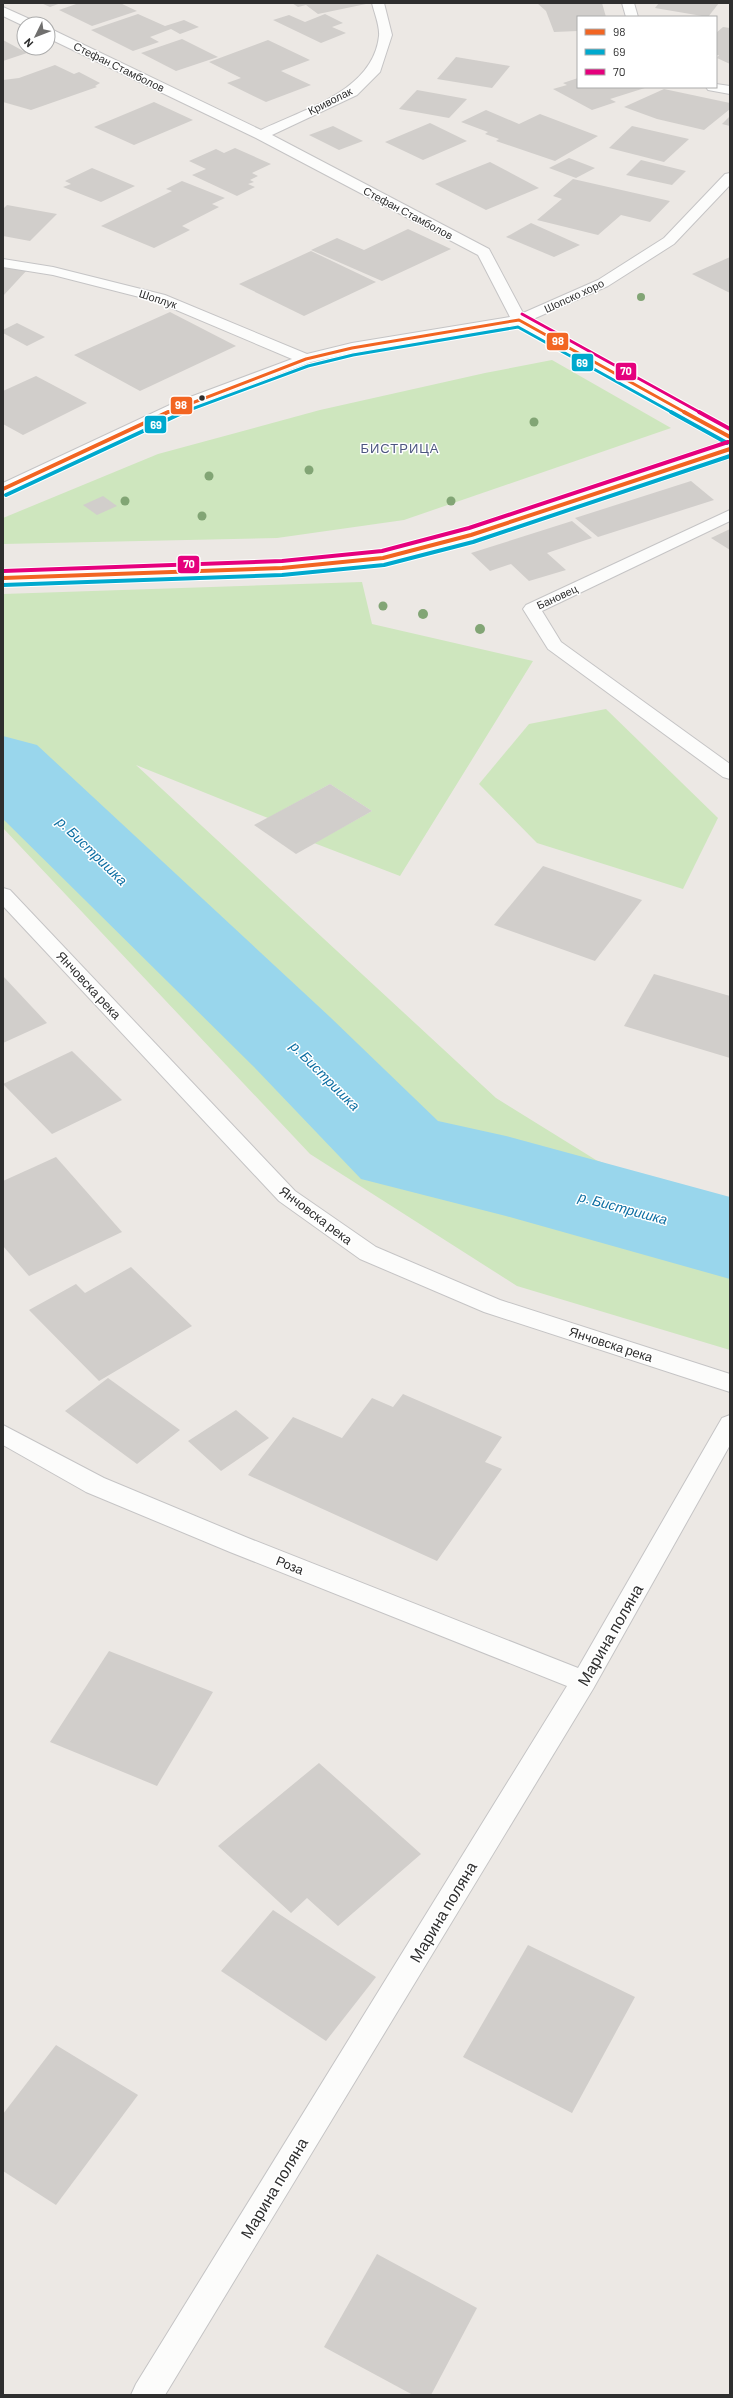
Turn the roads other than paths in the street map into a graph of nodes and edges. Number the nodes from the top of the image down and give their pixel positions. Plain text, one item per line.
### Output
1 (378, 3) edge
2 (628, 3) edge
3 (3, 11) edge
4 (632, 16) edge
5 (16, 18) edge
6 (56, 37) edge
7 (717, 88) edge
8 (730, 90) edge
9 (261, 135) junction
10 (730, 177) edge
11 (3, 263) edge
12 (519, 320) junction
13 (306, 359) junction
14 (730, 437) edge
15 (730, 449) edge
16 (3, 489) edge
17 (730, 515) edge
18 (3, 578) edge
19 (730, 773) edge
20 (3, 894) edge
21 (730, 1383) edge
22 (730, 1424) edge
23 (3, 1434) edge
24 (584, 1681) junction
25 (147, 2395) edge

1 - 9 street, Криволак
2 - 4 street
3 - 5 street
6 - 9 street, Стефан Стамболов
7 - 8 street
9 - 12 street, Стефан Стамболов
10 - 12 street, Шопско хоро
11 - 13 street, Шоплук
12 - 13 street, Шопско хоро
12 - 14 street
13 - 16 street, Шопско хоро
15 - 18 street
17 - 19 street, Бановец
20 - 21 street, Янчовска река
22 - 24 street, Марина поляна
23 - 24 street, Роза
24 - 25 street, Марина поляна

